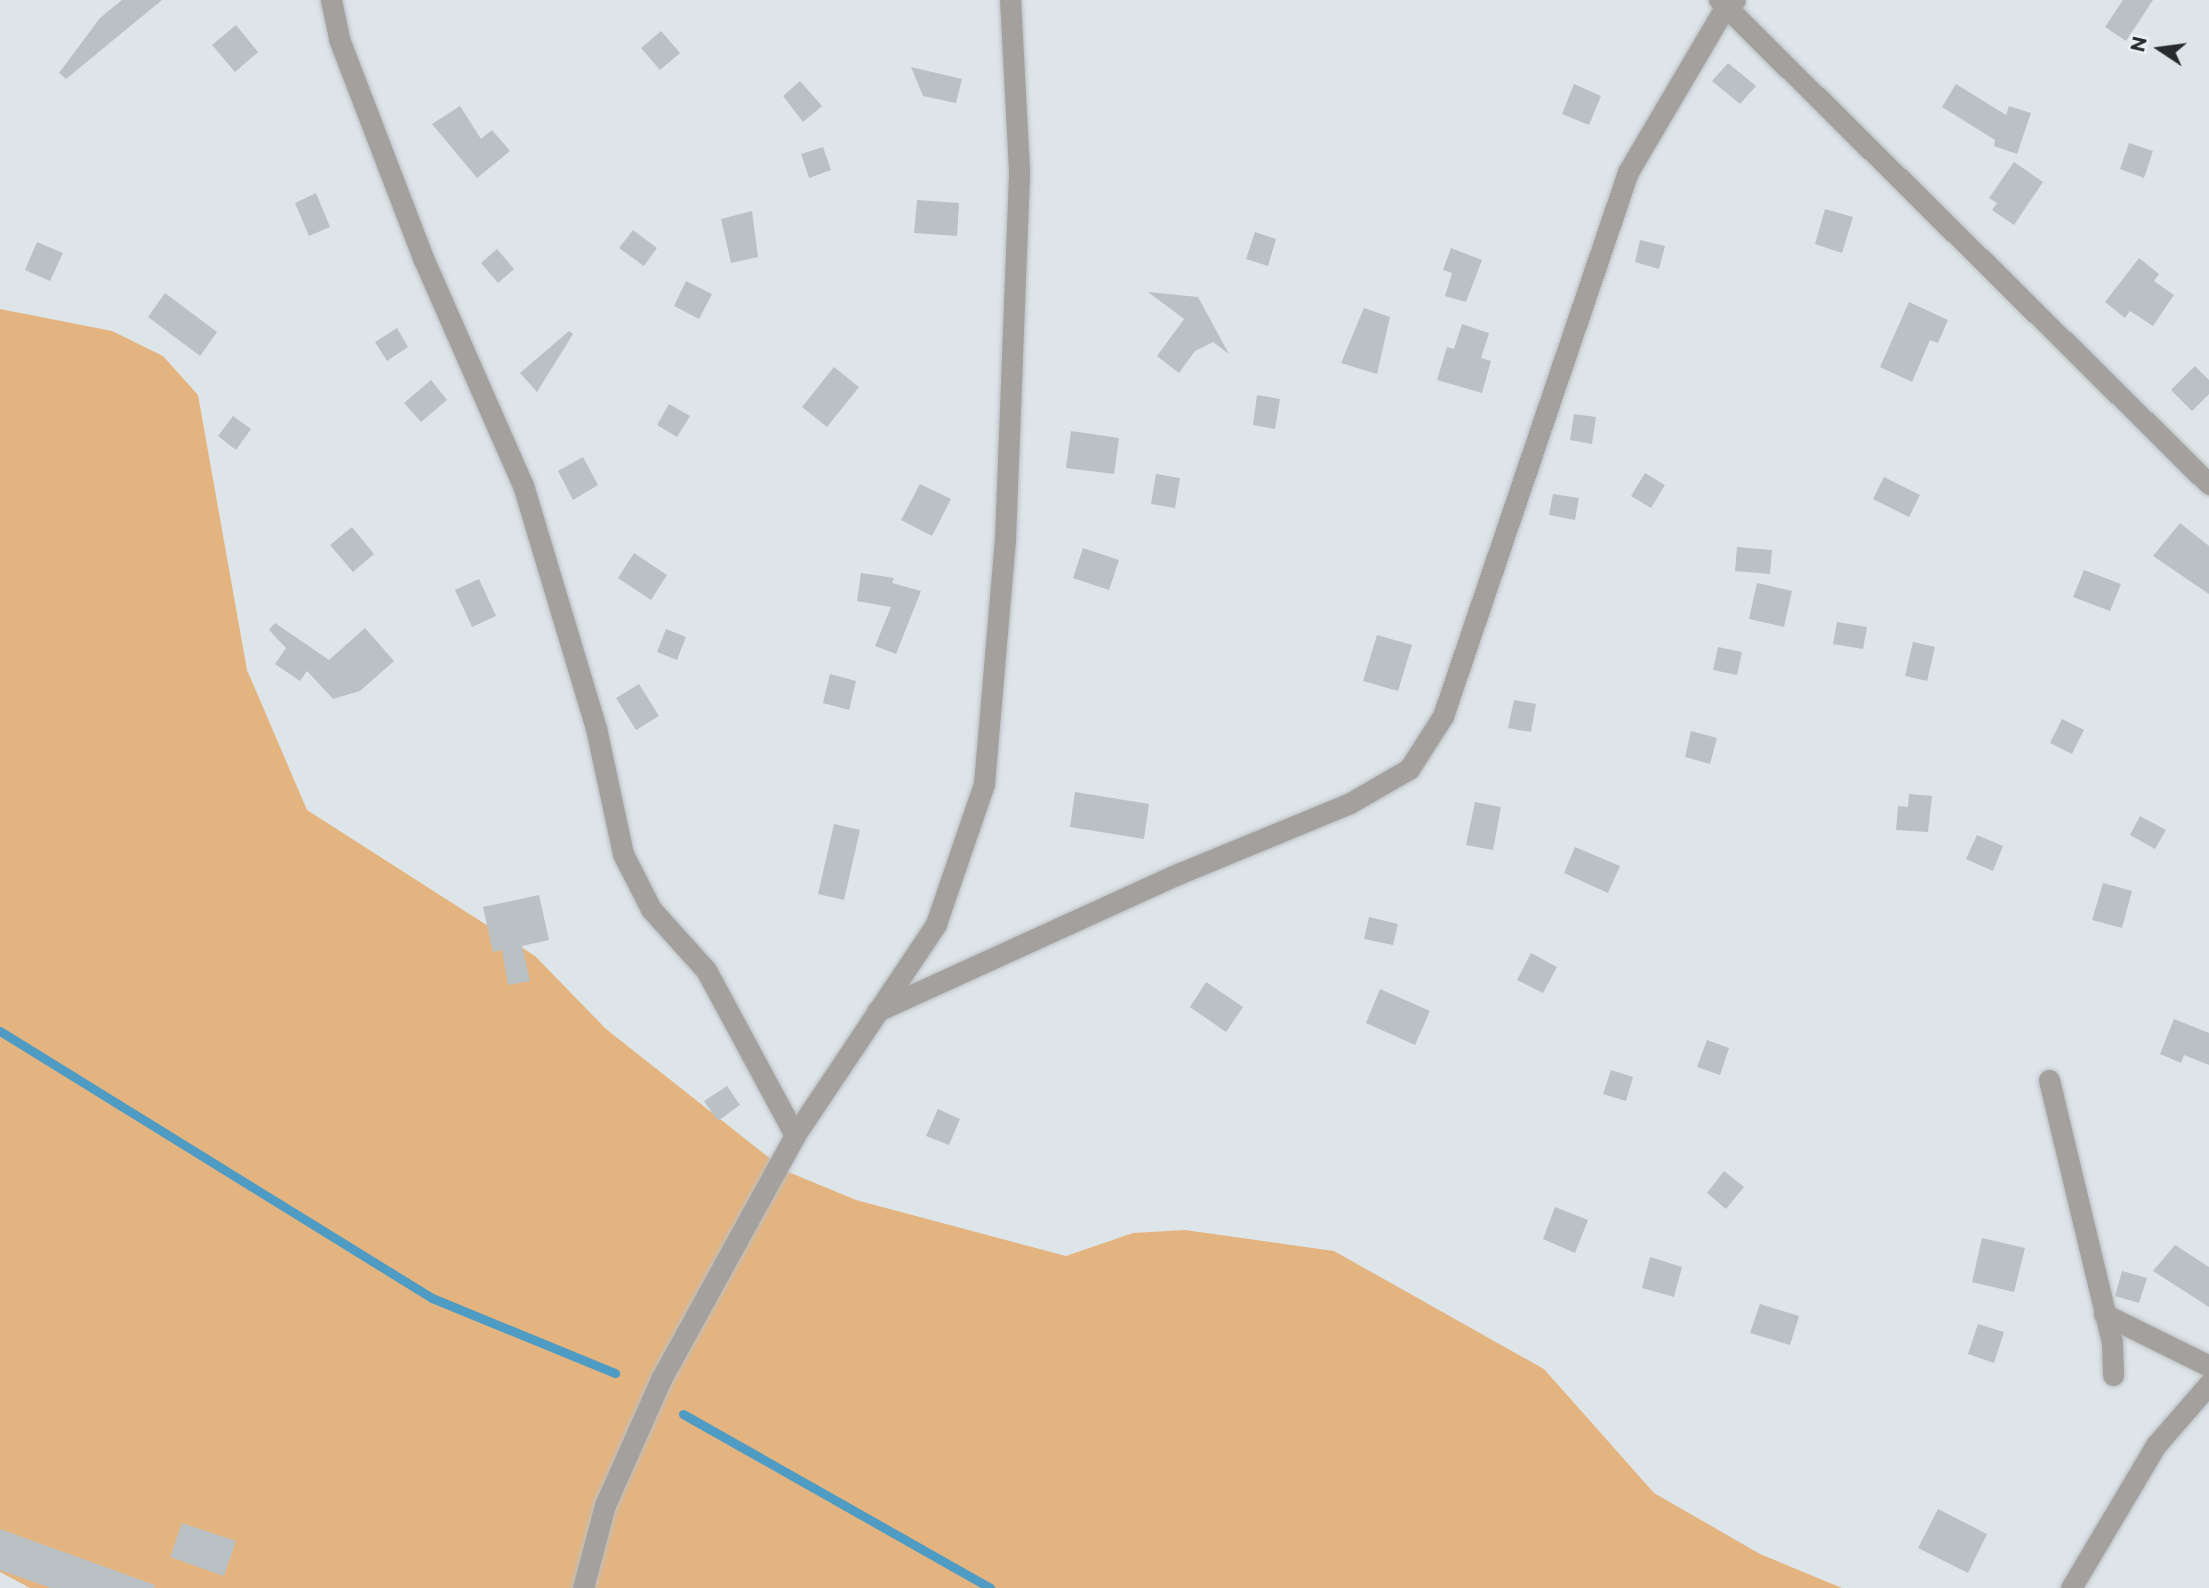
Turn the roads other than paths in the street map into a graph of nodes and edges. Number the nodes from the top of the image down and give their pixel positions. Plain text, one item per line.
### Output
1 (331, 0) edge
2 (1010, 0) edge
3 (1726, 2) edge
4 (2209, 484) edge
5 (875, 1012) junction
6 (2049, 1080) dead end
7 (796, 1135) junction
8 (2104, 1314) junction
9 (2209, 1366) edge
10 (2113, 1375) dead end
11 (2209, 1384) edge
12 (583, 1588) edge
13 (2071, 1588) edge

1 - 7 street
2 - 5 street
3 - 4 street
3 - 5 street
5 - 7 street
6 - 8 street
7 - 12 street
8 - 9 street
8 - 10 street
11 - 13 street

